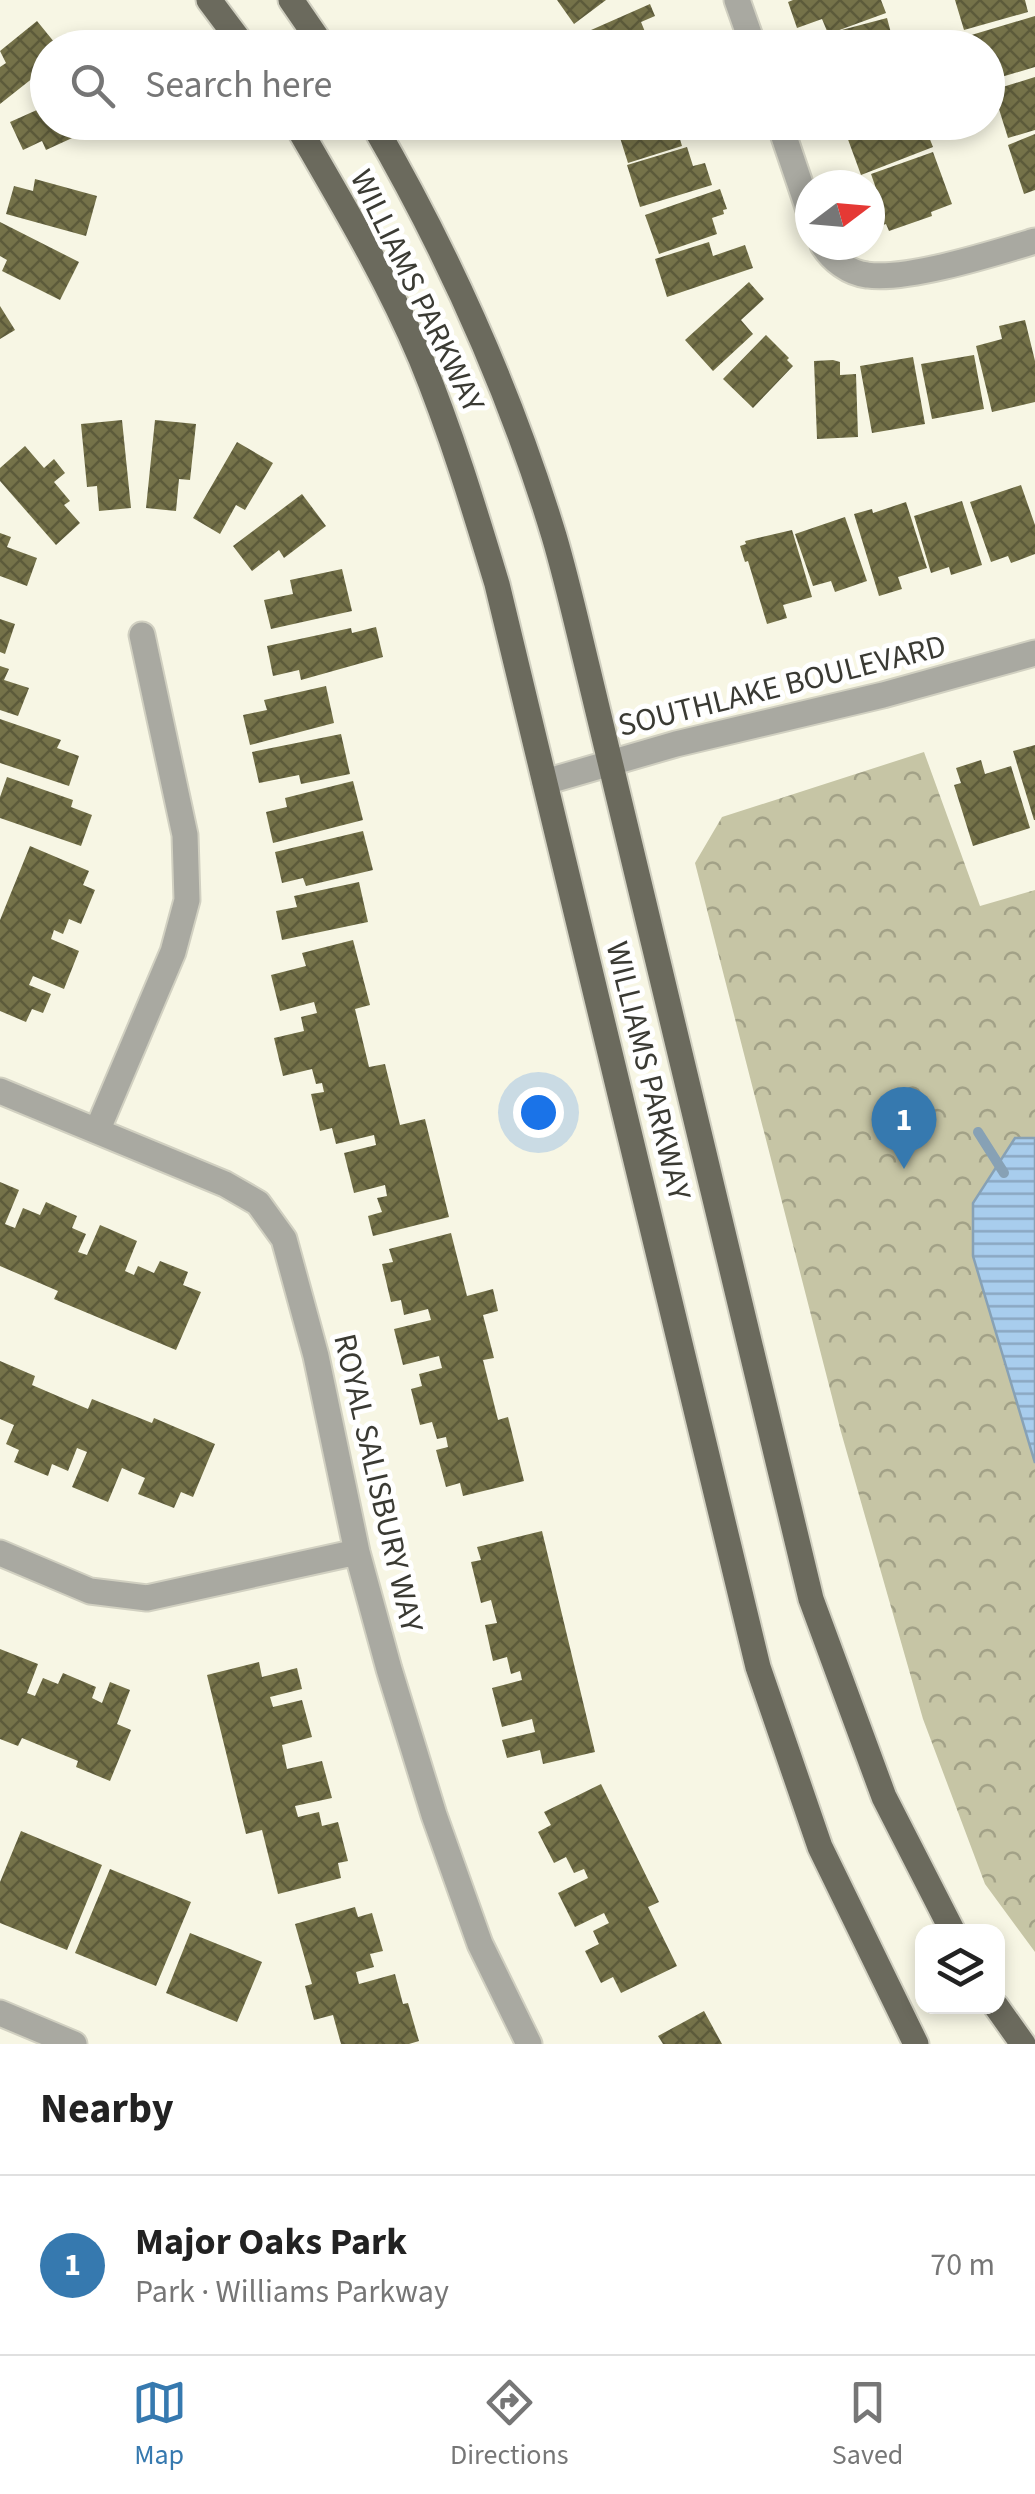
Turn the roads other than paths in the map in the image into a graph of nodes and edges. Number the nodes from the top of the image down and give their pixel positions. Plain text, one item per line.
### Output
1 (209, 0) edge
2 (292, 0) edge
3 (737, 0) edge
4 (232, 30) edge
5 (312, 30) edge
6 (748, 30) edge
7 (306, 140) edge
8 (382, 140) edge
9 (786, 140) edge
10 (796, 170) edge
11 (1035, 241) edge
12 (837, 260) edge
13 (142, 635) dead end
14 (1035, 653) edge
15 (610, 764) junction
16 (544, 782) junction
17 (0, 1091) edge
18 (97, 1131) junction
19 (357, 1552) junction
20 (0, 1553) edge
21 (950, 1924) edge
22 (0, 2013) edge
23 (1002, 2014) edge
24 (74, 2044) edge
25 (529, 2044) edge
26 (916, 2044) edge
27 (1023, 2044) edge

1 - 4 main road
2 - 5 main road
3 - 6 street
7 - 16 main road, WILLIAMS PARKWAY
8 - 15 main road, WILLIAMS PARKWAY
9 - 10 street
11 - 12 street
13 - 18 street
14 - 15 street, SOUTHLAKE BOULEVARD
15 - 16 street, SOUTHLAKE BOULEVARD
15 - 21 main road, WILLIAMS PARKWAY
16 - 26 main road, WILLIAMS PARKWAY
17 - 18 street, ROYAL SALISBURY WAY
18 - 19 street, ROYAL SALISBURY WAY
19 - 20 street
19 - 25 street, ROYAL SALISBURY WAY
22 - 24 street
23 - 27 main road

